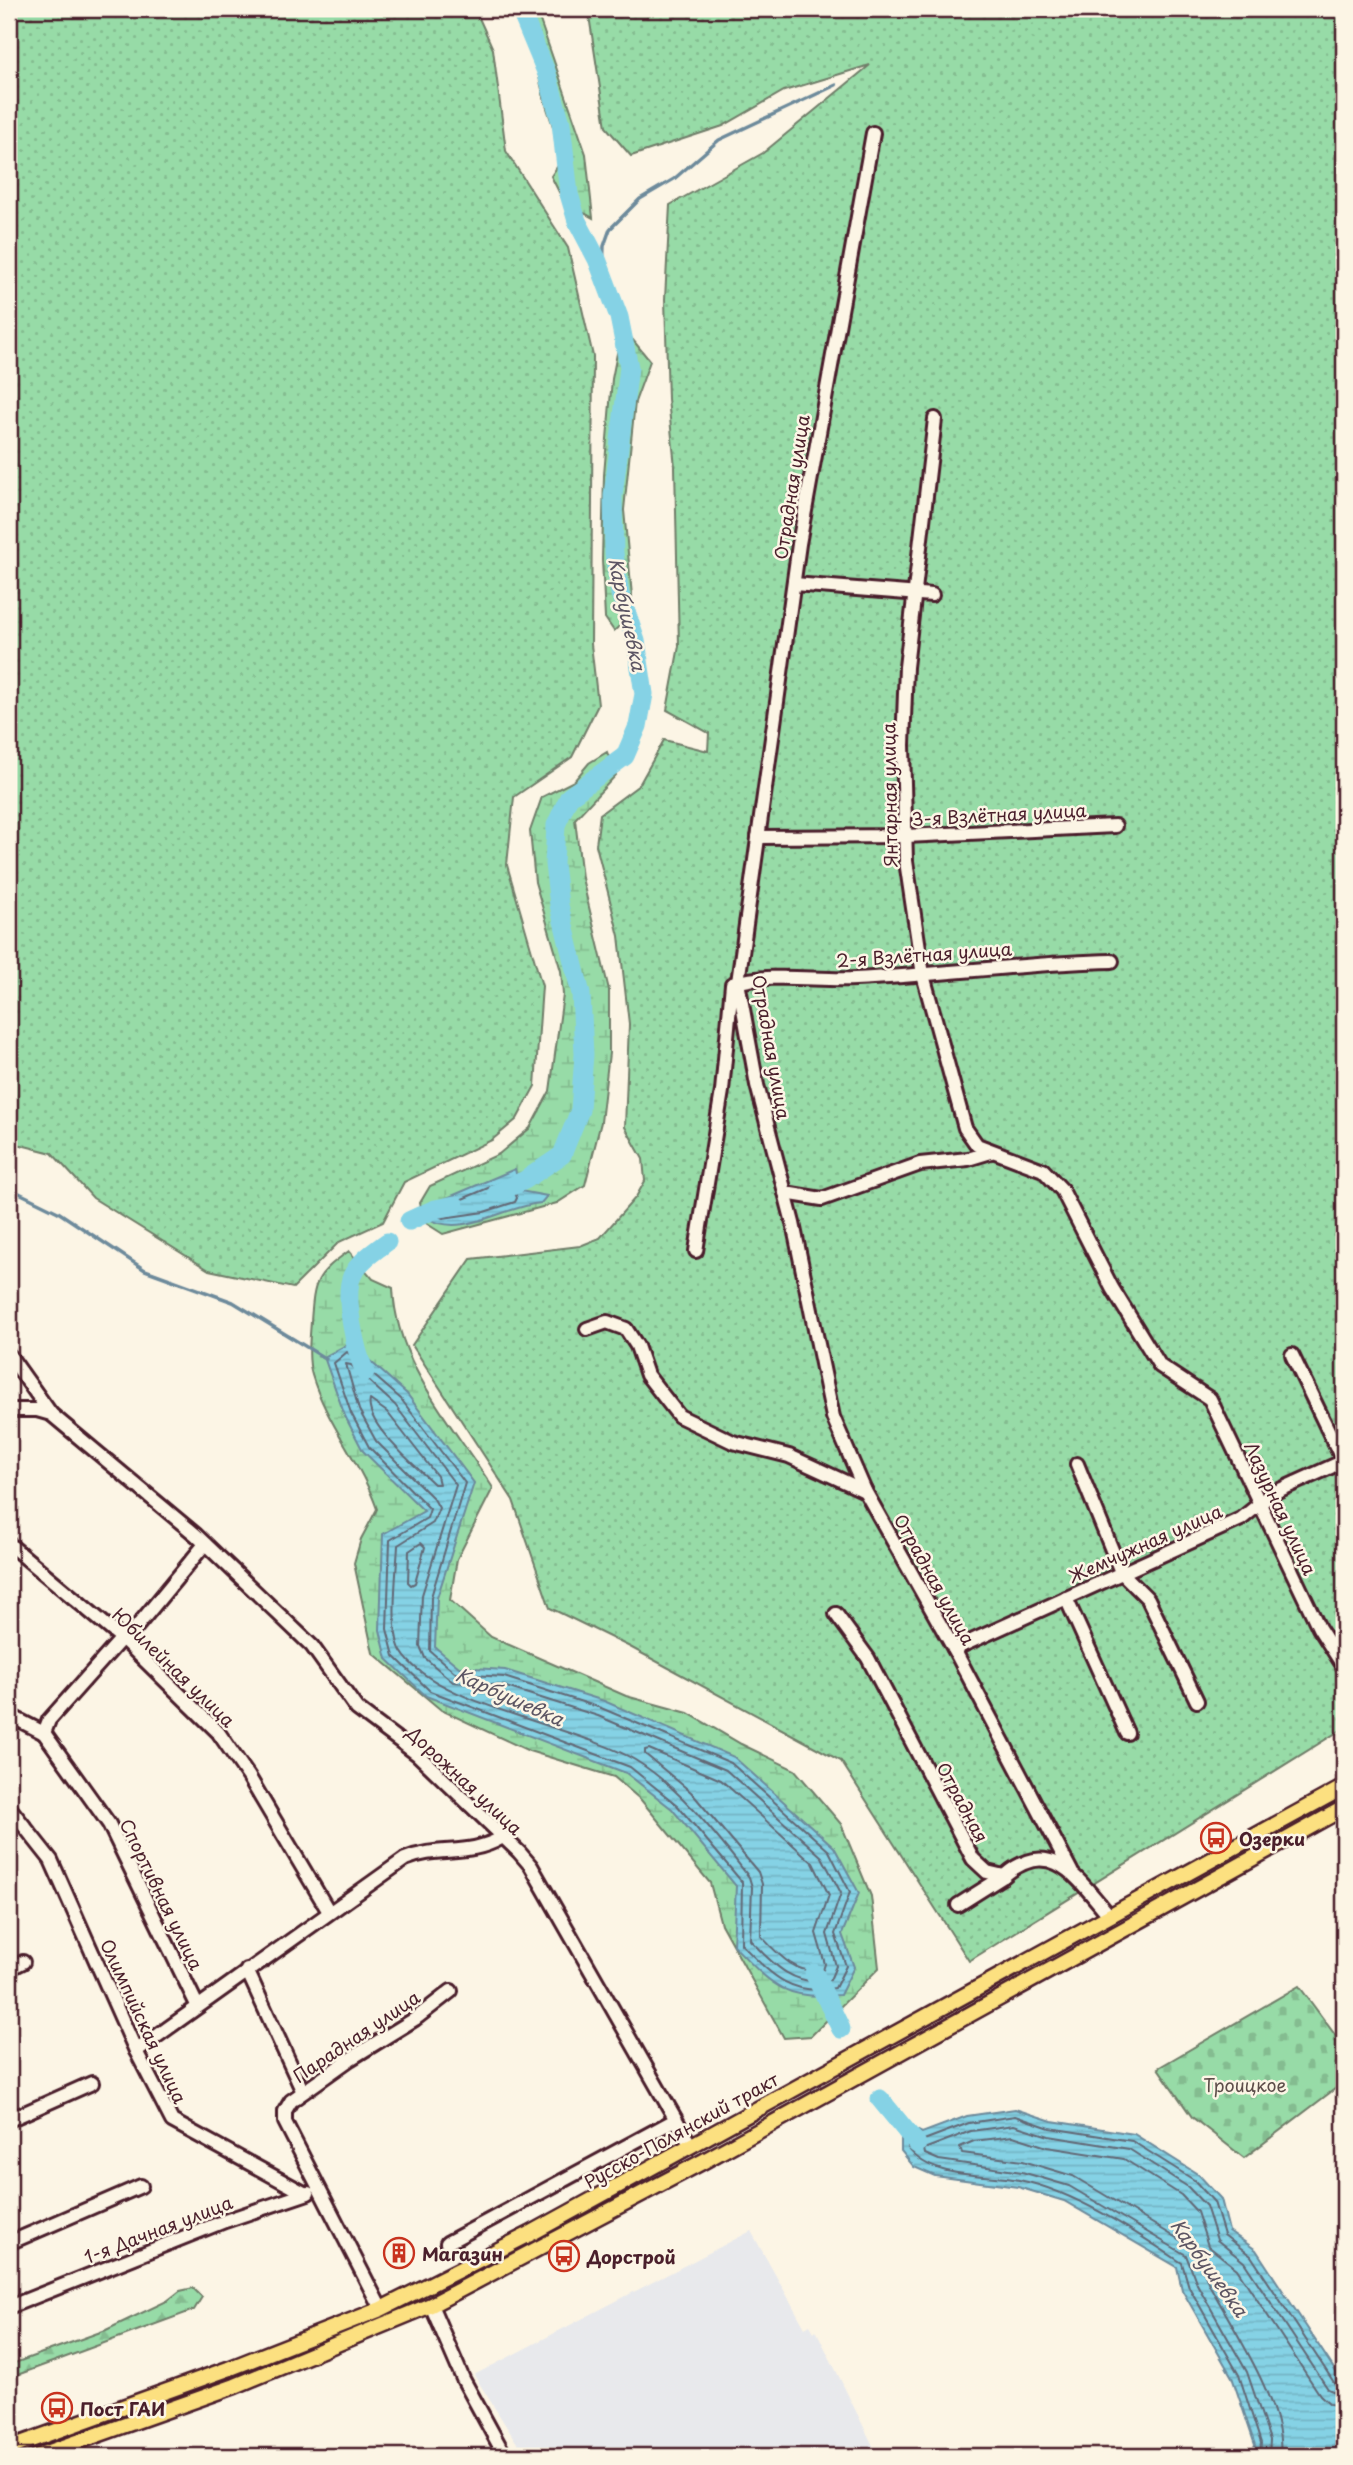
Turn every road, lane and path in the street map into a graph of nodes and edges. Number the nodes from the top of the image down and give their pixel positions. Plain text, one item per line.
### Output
1 (873, 133) dead end
2 (935, 419) dead end
3 (794, 584) junction
4 (915, 593) junction
5 (932, 595) dead end
6 (1115, 826) dead end
7 (906, 836) junction
8 (758, 837) junction
9 (1112, 961) dead end
10 (923, 975) junction
11 (738, 982) junction
12 (991, 1152) junction
13 (785, 1193) junction
14 (696, 1251) dead end
15 (587, 1329) dead end
16 (9, 1355) edge
17 (1292, 1355) dead end
18 (9, 1410) edge
19 (51, 1414) junction
20 (1344, 1462) edge
21 (1077, 1464) dead end
22 (865, 1491) junction
23 (1259, 1504) junction
24 (9, 1544) edge
25 (205, 1544) junction
26 (1121, 1572) junction
27 (1066, 1598) junction
28 (836, 1614) dead end
29 (123, 1640) junction
30 (954, 1649) junction
31 (1344, 1667) edge
32 (1198, 1701) dead end
33 (9, 1714) edge
34 (44, 1733) junction
35 (1127, 1733) dead end
36 (1344, 1787) edge
37 (9, 1807) edge
38 (1344, 1808) edge
39 (501, 1838) junction
40 (1071, 1871) junction
41 (1004, 1876) junction
42 (958, 1905) dead end
43 (329, 1912) junction
44 (1110, 1916) junction
45 (23, 1962) dead end
46 (9, 1969) edge
47 (247, 1970) junction
48 (451, 1991) dead end
49 (197, 2005) junction
50 (136, 2052) junction
51 (92, 2083) dead end
52 (303, 2092) junction
53 (9, 2120) edge
54 (675, 2120) junction
55 (691, 2146) junction
56 (141, 2186) dead end
57 (321, 2189) junction
58 (304, 2193) junction
59 (9, 2243) edge
60 (447, 2243) dead end
61 (431, 2305) junction
62 (9, 2306) edge
63 (380, 2309) junction
64 (9, 2448) edge
65 (38, 2456) edge
66 (505, 2456) edge

1 - 3 street, Отрадная улица
2 - 4 street, Янтарная улица
3 - 4 street
3 - 8 street, Отрадная улица
4 - 5 street
4 - 7 street, Янтарная улица
6 - 7 street, 3-я Взлётная улица
7 - 8 street, 3-я Взлётная улица
7 - 10 street, Янтарная улица
8 - 11 street, Отрадная улица
9 - 10 street, 2-я Взлётная улица
10 - 11 street, 2-я Взлётная улица
10 - 12 street, Янтарная улица
11 - 13 street, Отрадная улица
11 - 14 street
12 - 13 street
12 - 23 street, Лазурная улица
13 - 22 street, Отрадная улица
15 - 22 street
16 - 19 street, Дорожная улица
17 - 20 street
18 - 19 street
19 - 25 street, Дорожная улица
20 - 23 street, Жемчужная улица
21 - 26 street
22 - 30 street, Отрадная улица
23 - 26 street, Жемчужная улица
23 - 31 street, Лазурная улица
24 - 29 street, Юбилейная улица
25 - 29 street
25 - 39 street, Дорожная улица
26 - 27 street, Жемчужная улица
26 - 32 street
27 - 30 street, Жемчужная улица
27 - 35 street
28 - 41 street, Отрадная
29 - 34 street
29 - 43 street, Юбилейная улица
30 - 40 street, Отрадная улица
33 - 34 street
34 - 49 street, Спортивная улица
36 - 44 main road, Русско-Полянский тракт
37 - 50 street, Олимпийская улица
38 - 61 main road, Русско-Полянский тракт
39 - 43 street
39 - 54 street, Дорожная улица
40 - 41 street
40 - 44 street
41 - 42 street
43 - 47 street
44 - 55 main road, Русско-Полянский тракт
45 - 46 street
47 - 49 street
47 - 52 street
48 - 52 street, Парадная улица
49 - 50 street
50 - 58 street, Олимпийская улица
51 - 53 street
52 - 57 street, Парадная улица
54 - 55 street, Дорожная улица
54 - 60 street
55 - 63 main road, Русско-Полянский тракт
56 - 59 street
57 - 58 street, 1-я Дачная улица
57 - 63 street, Парадная улица
58 - 62 street, 1-я Дачная улица
61 - 65 main road, Русско-Полянский тракт
61 - 66 street
63 - 64 main road, Русско-Полянский тракт

